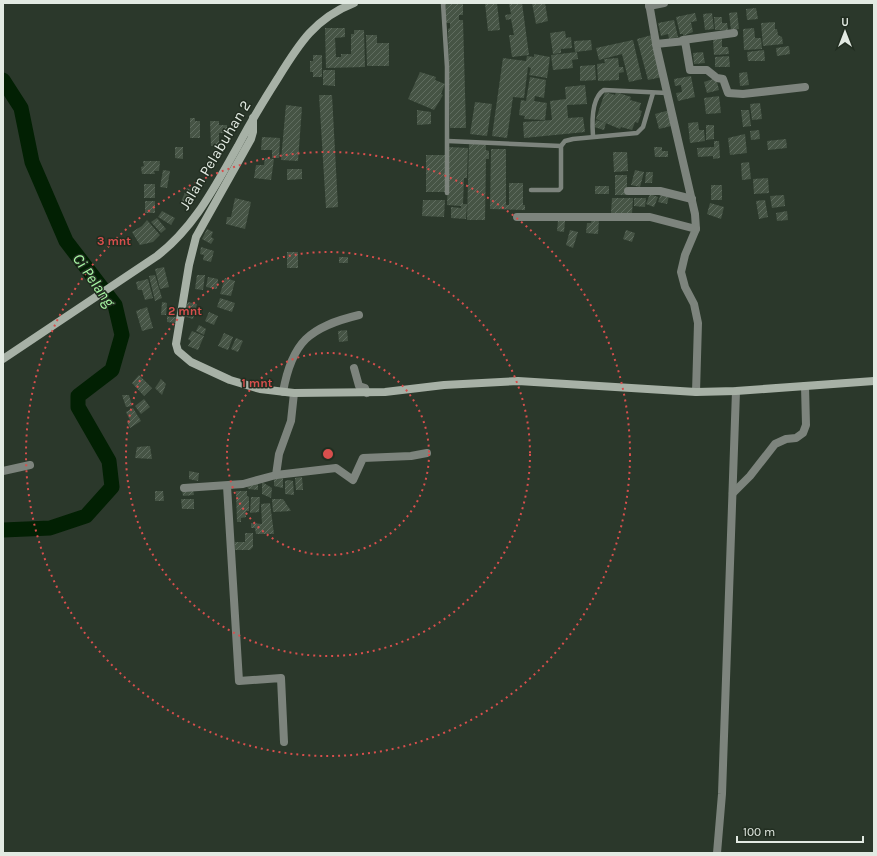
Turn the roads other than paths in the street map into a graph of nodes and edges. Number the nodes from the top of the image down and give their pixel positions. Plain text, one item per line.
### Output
1 (354, 3) edge
2 (443, 3) edge
3 (664, 3) edge
4 (649, 4) edge
5 (734, 33) dead end
6 (683, 40) junction
7 (656, 44) junction
8 (805, 87) dead end
9 (653, 93) junction
10 (667, 93) junction
11 (253, 118) junction
12 (593, 136) junction
13 (448, 141) junction
14 (561, 146) junction
15 (531, 190) dead end
16 (628, 191) dead end
17 (447, 193) dead end
18 (692, 199) junction
19 (518, 217) dead end
20 (696, 229) junction
21 (359, 315) dead end
22 (3, 359) edge
23 (354, 368) dead end
24 (874, 381) edge
25 (805, 386) junction
26 (736, 391) junction
27 (283, 392) junction
28 (696, 392) junction
29 (294, 393) junction
30 (367, 393) junction
31 (427, 453) dead end
32 (30, 465) dead end
33 (3, 471) edge
34 (276, 475) junction
35 (227, 486) junction
36 (184, 488) dead end
37 (733, 494) junction
38 (284, 742) dead end
39 (717, 853) edge

1 - 11 street, Jalan Pelabuhan 2
2 - 13 lane
3 - 4 street
4 - 7 street
5 - 6 street
6 - 7 street
6 - 8 street
7 - 10 street
9 - 10 lane
9 - 12 lane
9 - 12 lane
10 - 18 street
11 - 22 street, Jalan Pelabuhan 2
11 - 27 street
12 - 14 lane
13 - 14 lane
13 - 17 lane
14 - 15 lane
16 - 18 street
18 - 20 street
19 - 20 street
20 - 28 street
21 - 27 street
23 - 30 street
24 - 25 street
25 - 26 street
25 - 37 street
26 - 28 street
26 - 37 street
27 - 29 street
28 - 30 street
29 - 30 street
29 - 34 street
31 - 34 street
32 - 33 street
34 - 35 street
35 - 36 street
35 - 38 street
37 - 39 street

